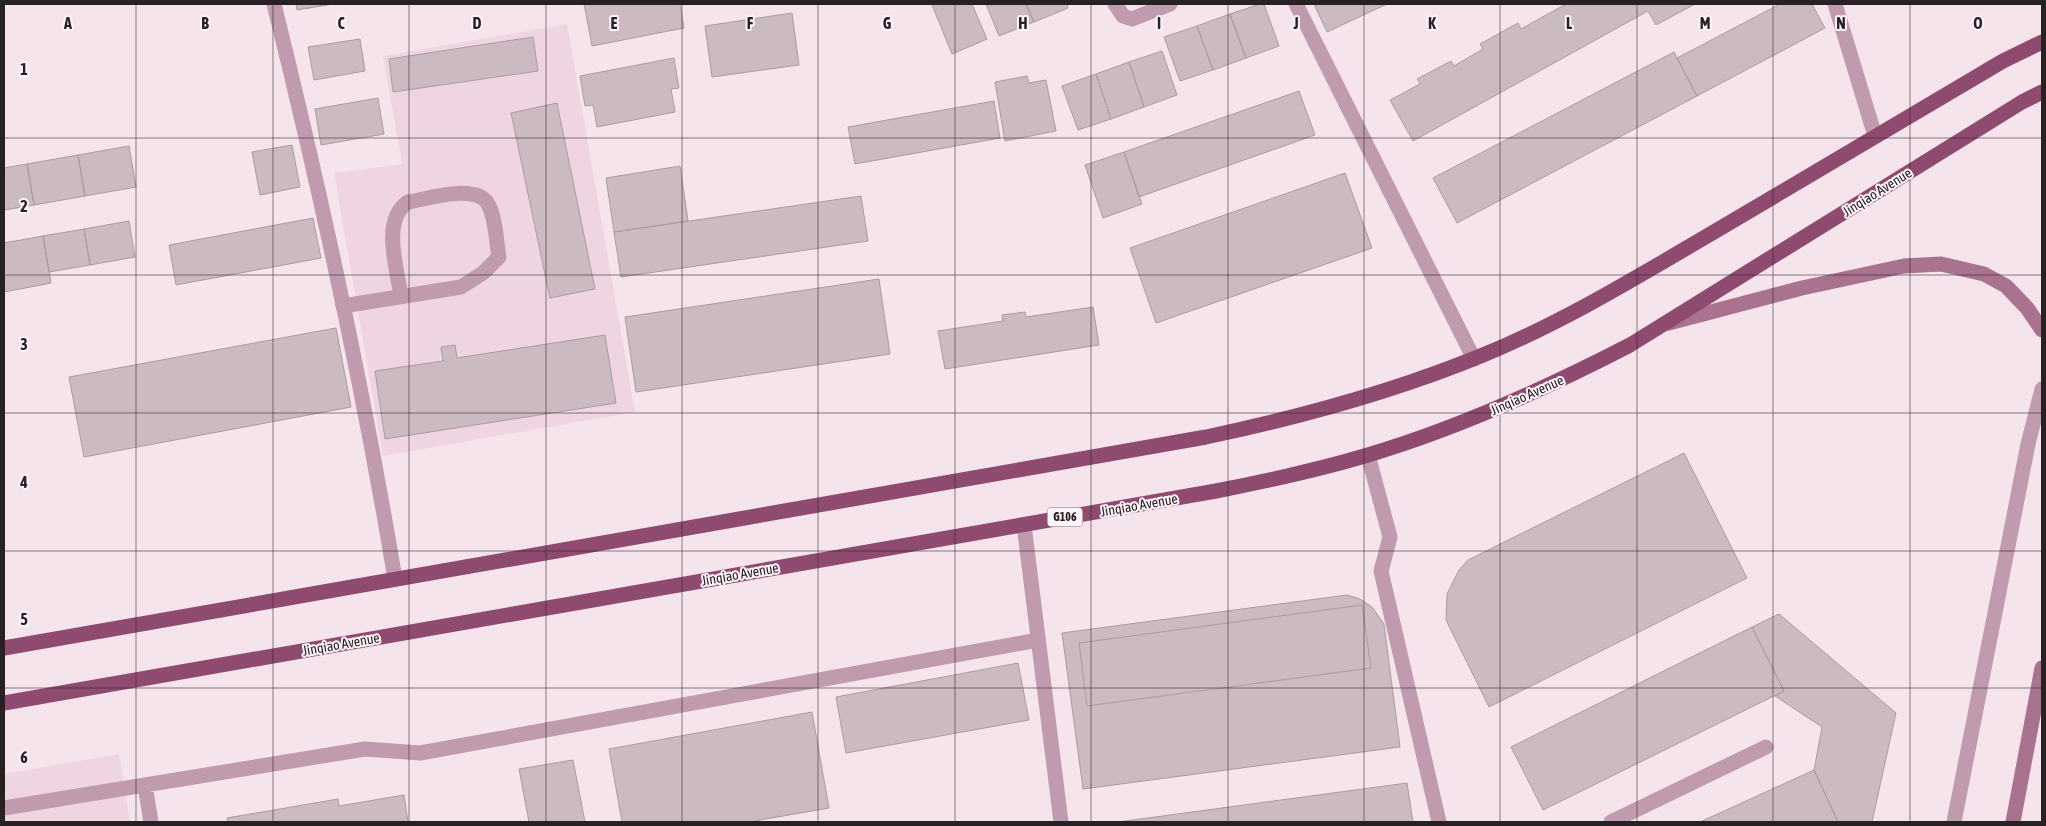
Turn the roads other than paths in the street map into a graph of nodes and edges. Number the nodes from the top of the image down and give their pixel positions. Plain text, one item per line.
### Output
1 (274, 4) edge
2 (1115, 4) edge
3 (1170, 4) edge
4 (1296, 4) edge
5 (1835, 4) edge
6 (2042, 42) edge
7 (2042, 92) edge
8 (1875, 136) junction
9 (401, 296) junction
10 (343, 306) junction
11 (1663, 325) junction
12 (2042, 330) edge
13 (1474, 359) junction
14 (2042, 389) edge
15 (1368, 455) junction
16 (1024, 525) junction
17 (395, 579) junction
18 (1038, 640) junction
19 (4, 648) edge
20 (2042, 668) edge
21 (4, 704) edge
22 (1766, 748) dead end
23 (144, 785) junction
24 (4, 808) edge
25 (151, 822) edge
26 (1061, 822) edge
27 (1439, 822) edge
28 (1611, 822) edge
29 (1954, 822) edge
30 (2013, 822) edge

1 - 10 street
2 - 3 street
4 - 13 street
5 - 8 street
6 - 8 highway
7 - 11 highway, Jinqiao Avenue / G106
8 - 13 highway
9 - 9 street
9 - 10 street
10 - 17 street
11 - 12 main road
11 - 15 highway, Jinqiao Avenue / G106
13 - 17 highway
14 - 29 street
15 - 16 highway, Jinqiao Avenue / G106
15 - 27 street
16 - 18 street
16 - 21 highway, Jinqiao Avenue / G106
17 - 19 highway
18 - 23 street
18 - 26 street
20 - 30 main road
22 - 28 street
23 - 24 street
23 - 25 street

